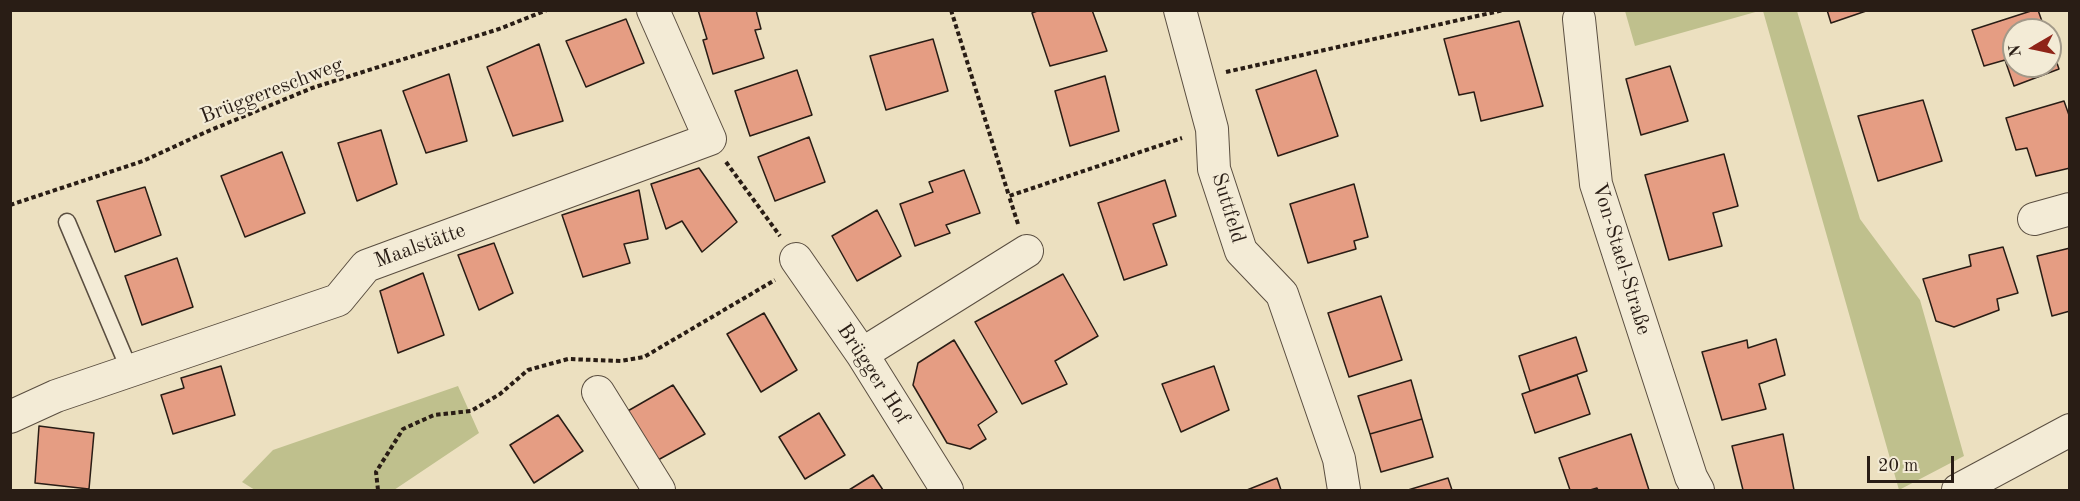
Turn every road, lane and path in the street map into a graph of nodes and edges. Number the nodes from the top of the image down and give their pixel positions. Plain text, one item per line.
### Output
1 (547, 10) edge
2 (653, 10) edge
3 (951, 10) edge
4 (1180, 10) edge
5 (1504, 10) edge
6 (1579, 19) dead end
7 (1198, 78) junction
8 (1212, 129) junction
9 (710, 139) junction
10 (1009, 196) junction
11 (10, 205) edge
12 (2070, 209) edge
13 (2034, 219) dead end
14 (67, 222) dead end
15 (1027, 251) joint
16 (796, 259) junction
17 (862, 354) junction
18 (130, 371) junction
19 (598, 393) dead end
20 (10, 417) edge
21 (2070, 430) edge
22 (378, 490) edge
23 (659, 490) edge
24 (947, 490) edge
25 (1344, 490) edge
26 (1698, 490) edge
27 (1958, 490) edge

1 - 11 path, Brüggereschweg
2 - 9 street
3 - 10 path
4 - 7 street, Suttfeld
5 - 7 path
6 - 26 street, Von-Stael-Straße
7 - 8 street, Suttfeld
8 - 10 path
8 - 25 street, Suttfeld
9 - 16 path
9 - 18 street, Maalstätte
10 - 15 path
12 - 13 street
14 - 18 lane
15 - 17 street
16 - 17 street, Brügger Hof
16 - 22 path
17 - 24 street, Brügger Hof
18 - 20 street, Maalstätte
19 - 23 street
21 - 27 street

